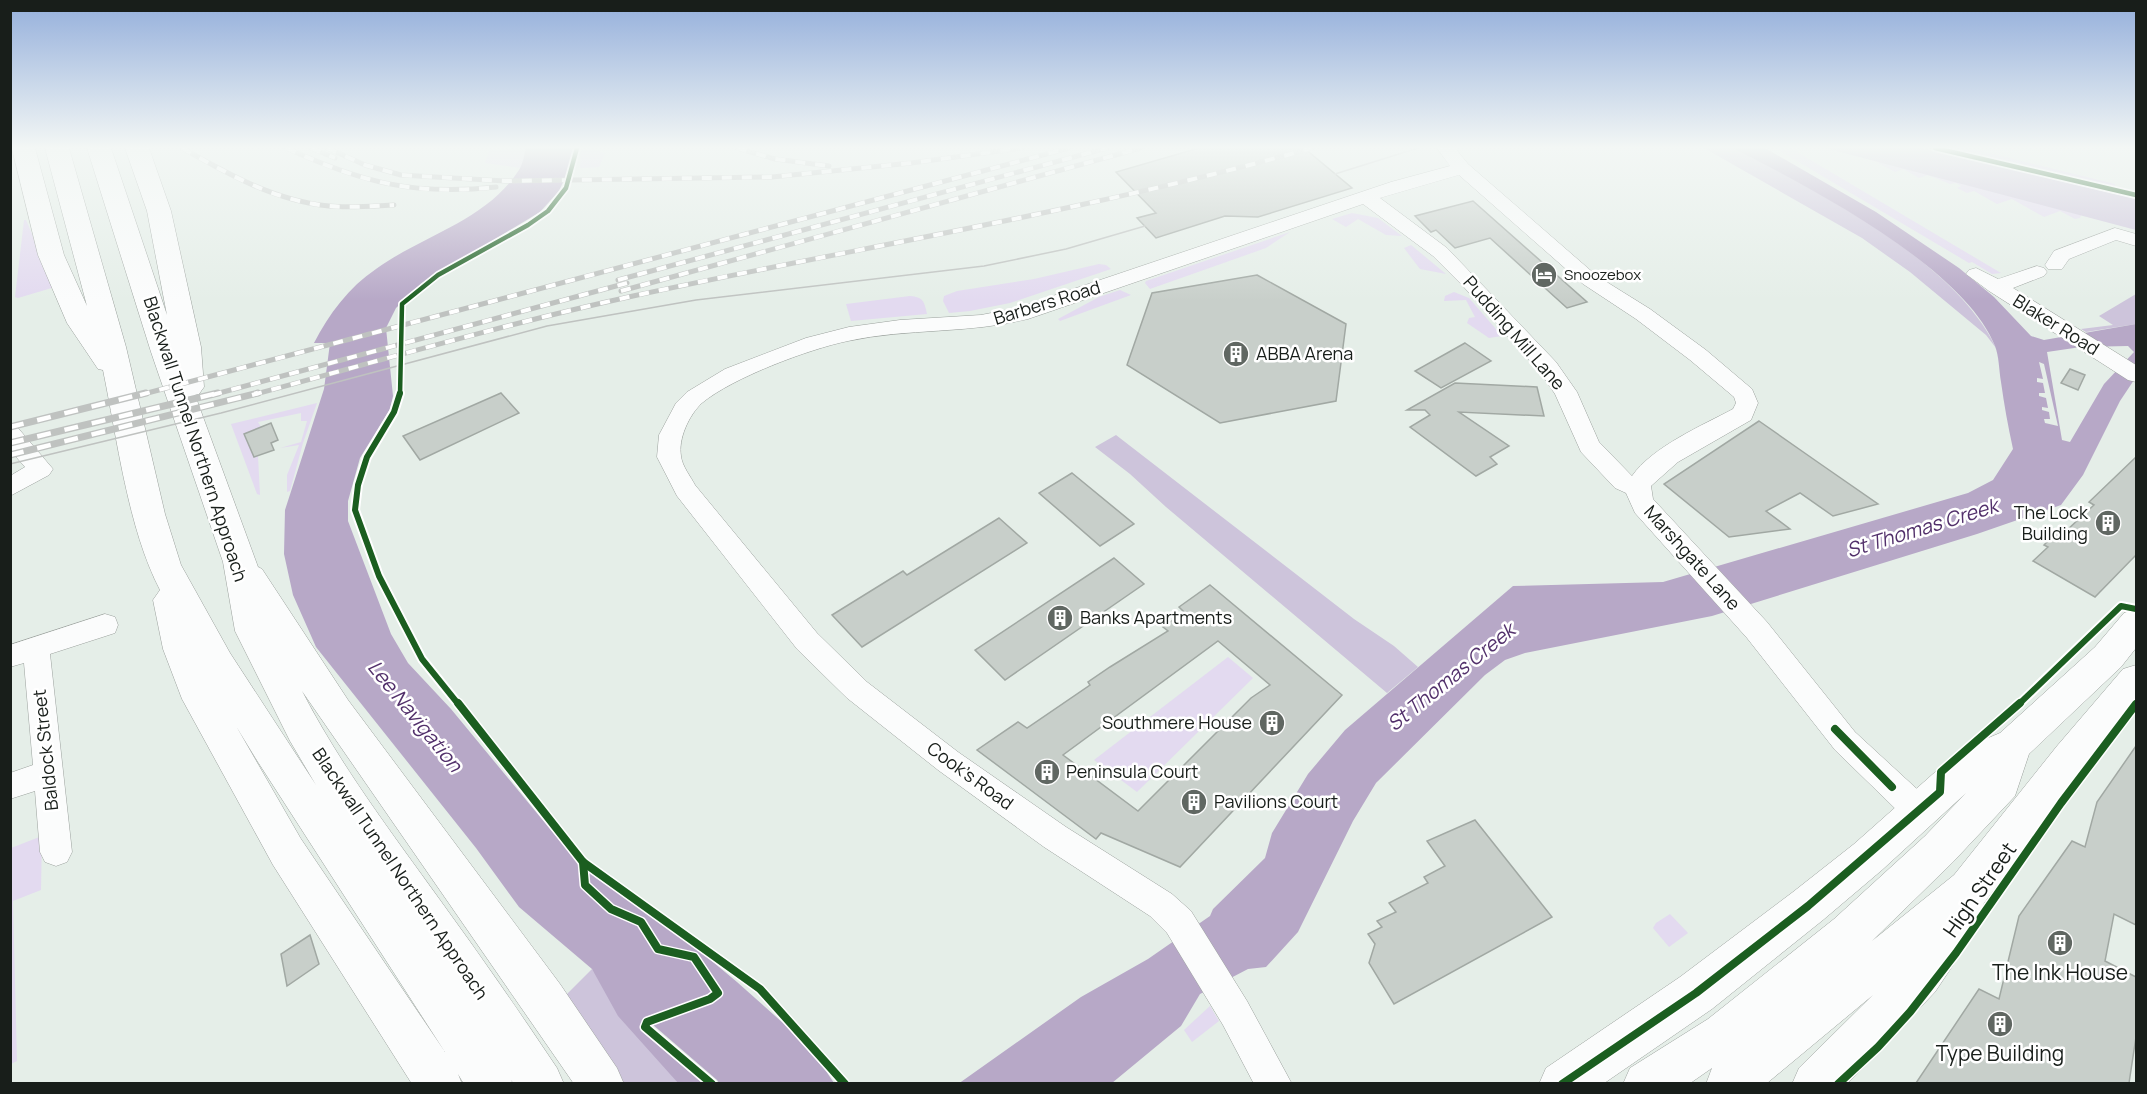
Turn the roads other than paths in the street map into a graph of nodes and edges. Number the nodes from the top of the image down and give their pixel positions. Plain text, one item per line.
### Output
1 (36, 199) edge
2 (71, 199) edge
3 (116, 199) edge
4 (155, 199) edge
5 (1357, 199) edge
6 (1370, 199) edge
7 (1497, 199) edge
8 (2136, 240) edge
9 (1976, 274) dead end
10 (1996, 287) junction
11 (2136, 375) edge
12 (120, 378) junction
13 (191, 424) junction
14 (10, 434) edge
15 (669, 457) joint
16 (10, 487) edge
17 (1638, 488) junction
18 (240, 562) junction
19 (164, 566) junction
20 (105, 625) dead end
21 (2134, 634) edge
22 (23, 652) edge
23 (2136, 680) edge
24 (2013, 745) junction
25 (48, 773) junction
26 (10, 786) edge
27 (1918, 811) junction
28 (56, 852) dead end
29 (1970, 889) junction
30 (439, 1083) edge
31 (490, 1083) edge
32 (541, 1083) edge
33 (601, 1083) edge
34 (1274, 1083) edge
35 (1562, 1083) edge
36 (1646, 1083) edge
37 (1729, 1083) edge
38 (1815, 1083) edge

1 - 12 main road
2 - 12 main road
3 - 13 main road, Blackwall Tunnel Northern Approach
4 - 13 main road
5 - 15 street, Barbers Road
6 - 17 street, Pudding Mill Lane
7 - 17 street, Marshgate Lane
8 - 10 street
9 - 10 street, Blaker Road
10 - 11 street, Blaker Road
12 - 19 main road
13 - 18 main road, Blackwall Tunnel Northern Approach
14 - 16 street
15 - 34 street, Cook's Road
17 - 27 street, Marshgate Lane
18 - 32 main road, Blackwall Tunnel Northern Approach
18 - 33 main road
19 - 30 main road
19 - 31 main road
20 - 22 street
21 - 24 main road
22 - 25 street, Baldock Street
23 - 29 main road, High Street
24 - 27 main road
24 - 36 main road
25 - 26 street
25 - 28 street, Baldock Street
27 - 35 main road
29 - 37 main road, High Street
29 - 38 main road

